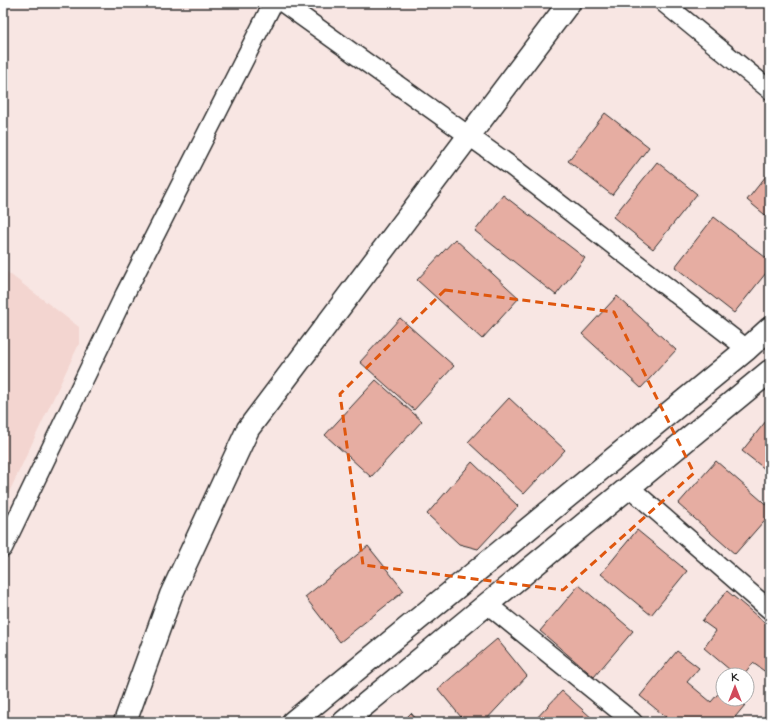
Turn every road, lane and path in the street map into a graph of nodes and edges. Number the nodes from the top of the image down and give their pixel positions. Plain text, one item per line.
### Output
1 (273, 3) edge
2 (283, 3) edge
3 (569, 3) edge
4 (664, 3) edge
5 (770, 90) edge
6 (468, 136) junction
7 (769, 330) edge
8 (747, 349) junction
9 (770, 370) edge
10 (629, 487) junction
11 (3, 548) edge
12 (487, 604) junction
13 (770, 610) edge
14 (125, 722) edge
15 (293, 722) edge
16 (344, 722) edge
17 (633, 722) edge

1 - 11 street
2 - 6 street
3 - 6 street
4 - 5 street
6 - 8 street
6 - 14 street
7 - 8 street
8 - 9 street
8 - 15 street
9 - 10 street
10 - 12 street
10 - 13 street
12 - 16 street
12 - 17 street

